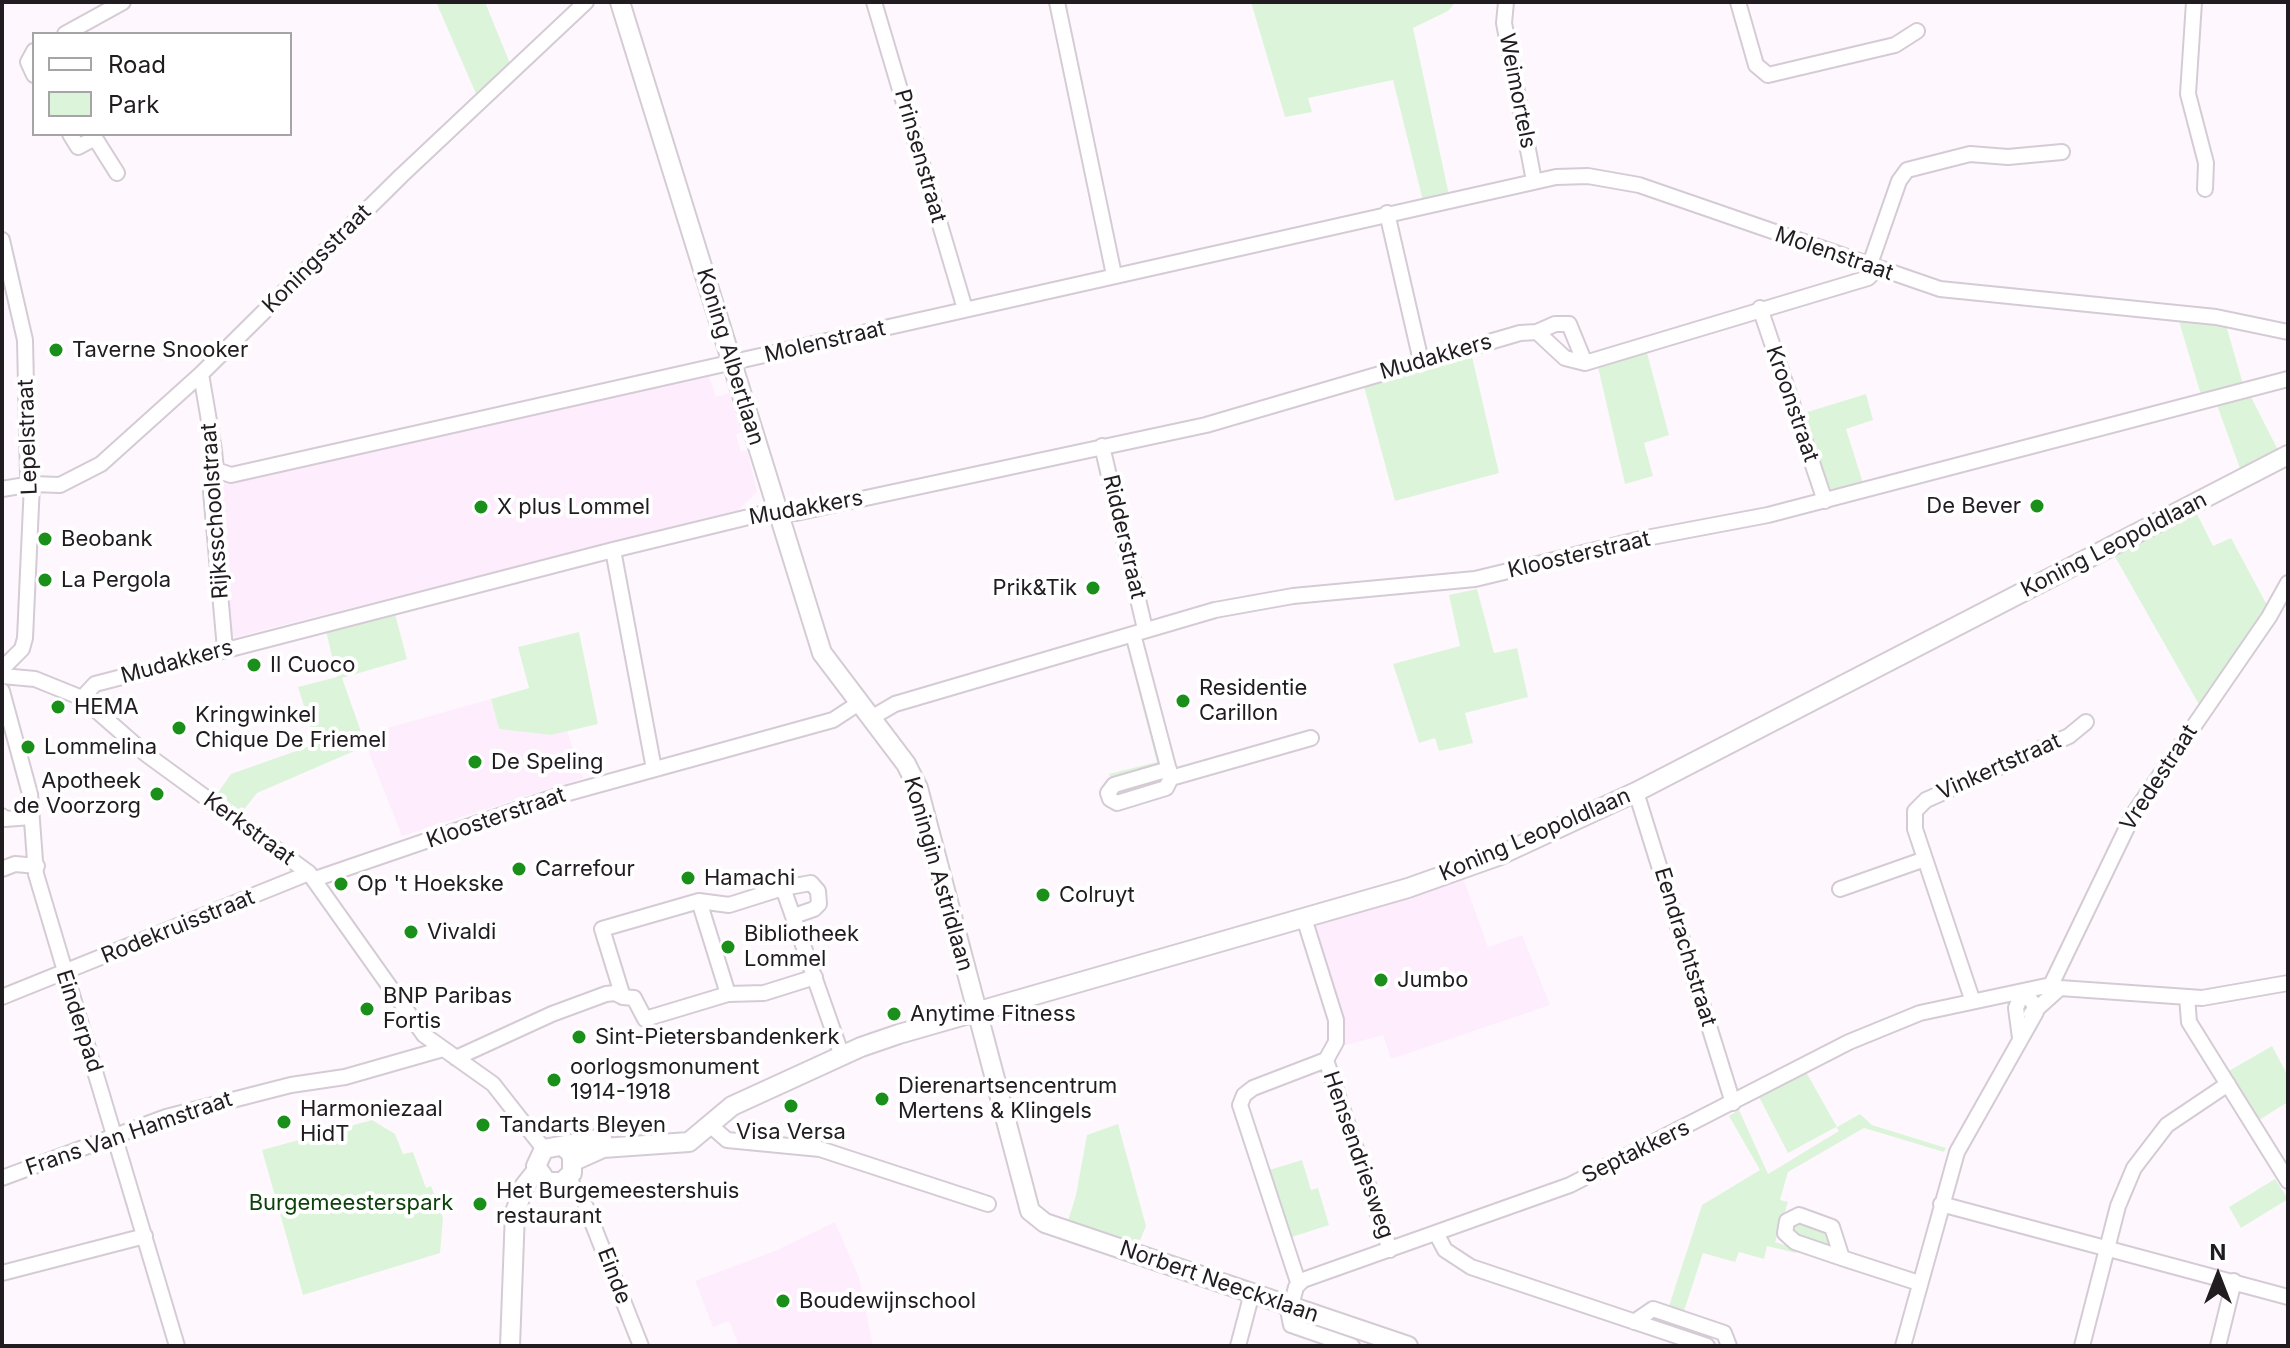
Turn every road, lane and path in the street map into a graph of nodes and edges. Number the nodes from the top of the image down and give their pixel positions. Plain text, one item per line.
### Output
1 (123, 2) edge
2 (586, 2) edge
3 (620, 2) edge
4 (874, 2) edge
5 (1057, 2) edge
6 (1506, 2) edge
7 (1738, 2) edge
8 (2194, 2) edge
9 (99, 8) edge
10 (1917, 31) dead end
11 (68, 32) edge
12 (71, 136) edge
13 (2062, 152) dead end
14 (117, 173) dead end
15 (1534, 181) junction
16 (2205, 189) dead end
17 (1387, 213) junction
18 (2, 240) edge
19 (1872, 268) junction
20 (1114, 275) junction
21 (1760, 308) junction
22 (965, 309) junction
23 (1537, 332) junction
24 (2288, 332) edge
25 (1421, 361) junction
26 (732, 363) junction
27 (1585, 363) junction
28 (201, 374) junction
29 (2288, 379) edge
30 (1102, 446) junction
31 (2288, 455) edge
32 (216, 470) junction
33 (32, 484) junction
34 (2, 489) edge
35 (1825, 501) junction
36 (779, 513) junction
37 (613, 550) junction
38 (2288, 583) edge
39 (2283, 604) edge
40 (1139, 632) junction
41 (225, 649) junction
42 (2, 669) edge
43 (2, 676) edge
44 (2, 691) edge
45 (82, 698) junction
46 (865, 711) junction
47 (2086, 722) dead end
48 (1311, 738) dead end
49 (654, 769) junction
50 (1636, 792) junction
51 (2, 816) edge
52 (31, 817) junction
53 (1925, 859) junction
54 (37, 866) junction
55 (2, 869) edge
56 (312, 876) junction
57 (783, 888) junction
58 (1840, 889) dead end
59 (699, 901) junction
60 (794, 916) junction
61 (1304, 918) junction
62 (66, 972) junction
63 (815, 977) junction
64 (2288, 983) edge
65 (2056, 986) junction
66 (2023, 991) junction
67 (728, 994) junction
68 (1989, 996) junction
69 (2, 997) edge
70 (623, 997) junction
71 (2187, 997) junction
72 (1972, 999) junction
73 (2016, 1008) junction
74 (976, 1012) junction
75 (2036, 1012) junction
76 (2020, 1038) junction
77 (443, 1049) junction
78 (842, 1056) junction
79 (456, 1058) junction
80 (1326, 1060) junction
81 (2228, 1084) junction
82 (1733, 1103) junction
83 (705, 1130) junction
84 (116, 1136) junction
85 (544, 1149) junction
86 (571, 1170) junction
87 (542, 1176) junction
88 (2, 1178) edge
89 (2288, 1181) edge
90 (988, 1204) dead end
91 (1941, 1204) junction
92 (586, 1207) dead end
93 (1032, 1214) joint
94 (1436, 1233) junction
95 (145, 1236) junction
96 (2105, 1247) junction
97 (1390, 1250) junction
98 (1842, 1258) dead end
99 (2, 1273) edge
100 (2234, 1281) junction
101 (1298, 1282) junction
102 (1919, 1283) junction
103 (1252, 1293) junction
104 (2288, 1298) edge
105 (1289, 1306) junction
106 (1634, 1322) junction
107 (177, 1346) edge
108 (510, 1346) edge
109 (641, 1346) edge
110 (1238, 1346) edge
111 (1352, 1346) edge
112 (1408, 1346) edge
113 (1707, 1346) edge
114 (1729, 1346) edge
115 (1903, 1346) edge
116 (2082, 1346) edge
117 (2218, 1346) edge

1 - 9 street
2 - 28 street, Koningsstraat
3 - 26 main road, Koning Albertlaan
4 - 22 street, Prinsenstraat
5 - 20 street
6 - 15 street, Weimortels
7 - 10 street
8 - 16 street
9 - 11 street
12 - 14 street
13 - 19 street
15 - 17 street, Molenstraat
15 - 19 street, Molenstraat
17 - 20 street, Molenstraat
17 - 25 street
18 - 33 street, Lepelstraat
19 - 21 street
19 - 24 street, Molenstraat
20 - 22 street, Molenstraat
21 - 27 street
21 - 35 street, Kroonstraat
22 - 26 street, Molenstraat
23 - 25 street, Mudakkers
23 - 27 street
23 - 27 street, Mudakkers
25 - 30 street, Mudakkers
26 - 32 street, Molenstraat
26 - 36 main road, Koning Albertlaan
28 - 32 street, Rijksschoolstraat
28 - 33 street, Koningsstraat
29 - 35 street, Kloosterstraat
30 - 36 street, Mudakkers
30 - 40 street, Ridderstraat
31 - 50 main road, Koning Leopoldlaan
32 - 41 street, Rijksschoolstraat
33 - 34 street, Koningsstraat
33 - 42 street, Lepelstraat
35 - 40 street, Kloosterstraat
36 - 37 street, Mudakkers
36 - 46 main road, Koning Albertlaan
37 - 41 street, Mudakkers
37 - 49 street
38 - 39 street, Vredestraat
39 - 65 street, Vredestraat
40 - 46 street, Kloosterstraat
40 - 48 street, Ridderstraat
41 - 45 street, Mudakkers
43 - 45 street, Kerkstraat
44 - 52 street, Einderpad
45 - 56 street, Kerkstraat
46 - 49 street, Kloosterstraat
46 - 74 main road, Koningin Astridlaan
47 - 53 street, Vinkertstraat
49 - 56 street, Kloosterstraat
50 - 61 main road, Koning Leopoldlaan
50 - 82 street, Eendrachtstraat
51 - 52 street
52 - 54 street, Einderpad
53 - 58 street
53 - 72 street, Vinkertstraat
54 - 55 street
54 - 62 street, Einderpad
56 - 62 street, Rodekruisstraat
56 - 77 street, Kerkstraat
57 - 59 street
57 - 60 street
57 - 60 street
59 - 67 street
59 - 70 street
60 - 63 street
61 - 74 main road, Koning Leopoldlaan
61 - 80 street, Hensendriesweg
62 - 69 street, Rodekruisstraat
62 - 84 street, Einderpad
63 - 67 street
63 - 78 street
64 - 71 street, Septakkers
65 - 66 street, Septakkers
65 - 71 street, Septakkers
65 - 75 street
66 - 68 street, Septakkers
66 - 73 street
66 - 75 street
67 - 70 street
68 - 72 street, Septakkers
68 - 73 street
70 - 79 street
71 - 81 street
72 - 82 street, Septakkers
73 - 75 street
73 - 76 street
74 - 78 main road, Koning Leopoldlaan
74 - 93 main road, Koningin Astridlaan
75 - 76 street
76 - 91 street
77 - 79 street, Kerkstraat
77 - 84 street, Frans Van Hamstraat
78 - 83 main road, Koning Leopoldlaan
79 - 85 street, Kerkstraat
80 - 97 street, Hensendriesweg
80 - 101 street, Hensendriesweg
81 - 89 street
81 - 96 street
82 - 94 street, Septakkers
83 - 86 main road
83 - 90 street
84 - 88 street, Frans Van Hamstraat
84 - 95 street, Einderpad
85 - 86 main road
85 - 87 main road
86 - 87 main road
87 - 108 main road
91 - 96 street
91 - 102 street
92 - 109 street, Einde
93 - 103 main road, Norbert Neeckxlaan
94 - 97 street, Septakkers
94 - 106 street
95 - 99 street
95 - 107 street, Einderpad
96 - 100 street
96 - 116 street
97 - 101 street, Septakkers
98 - 102 street
100 - 104 street
100 - 117 street
101 - 105 street
102 - 115 street
103 - 105 main road, Norbert Neeckxlaan
103 - 110 street
105 - 111 street
105 - 112 main road, Norbert Neeckxlaan
106 - 113 street
106 - 114 street

